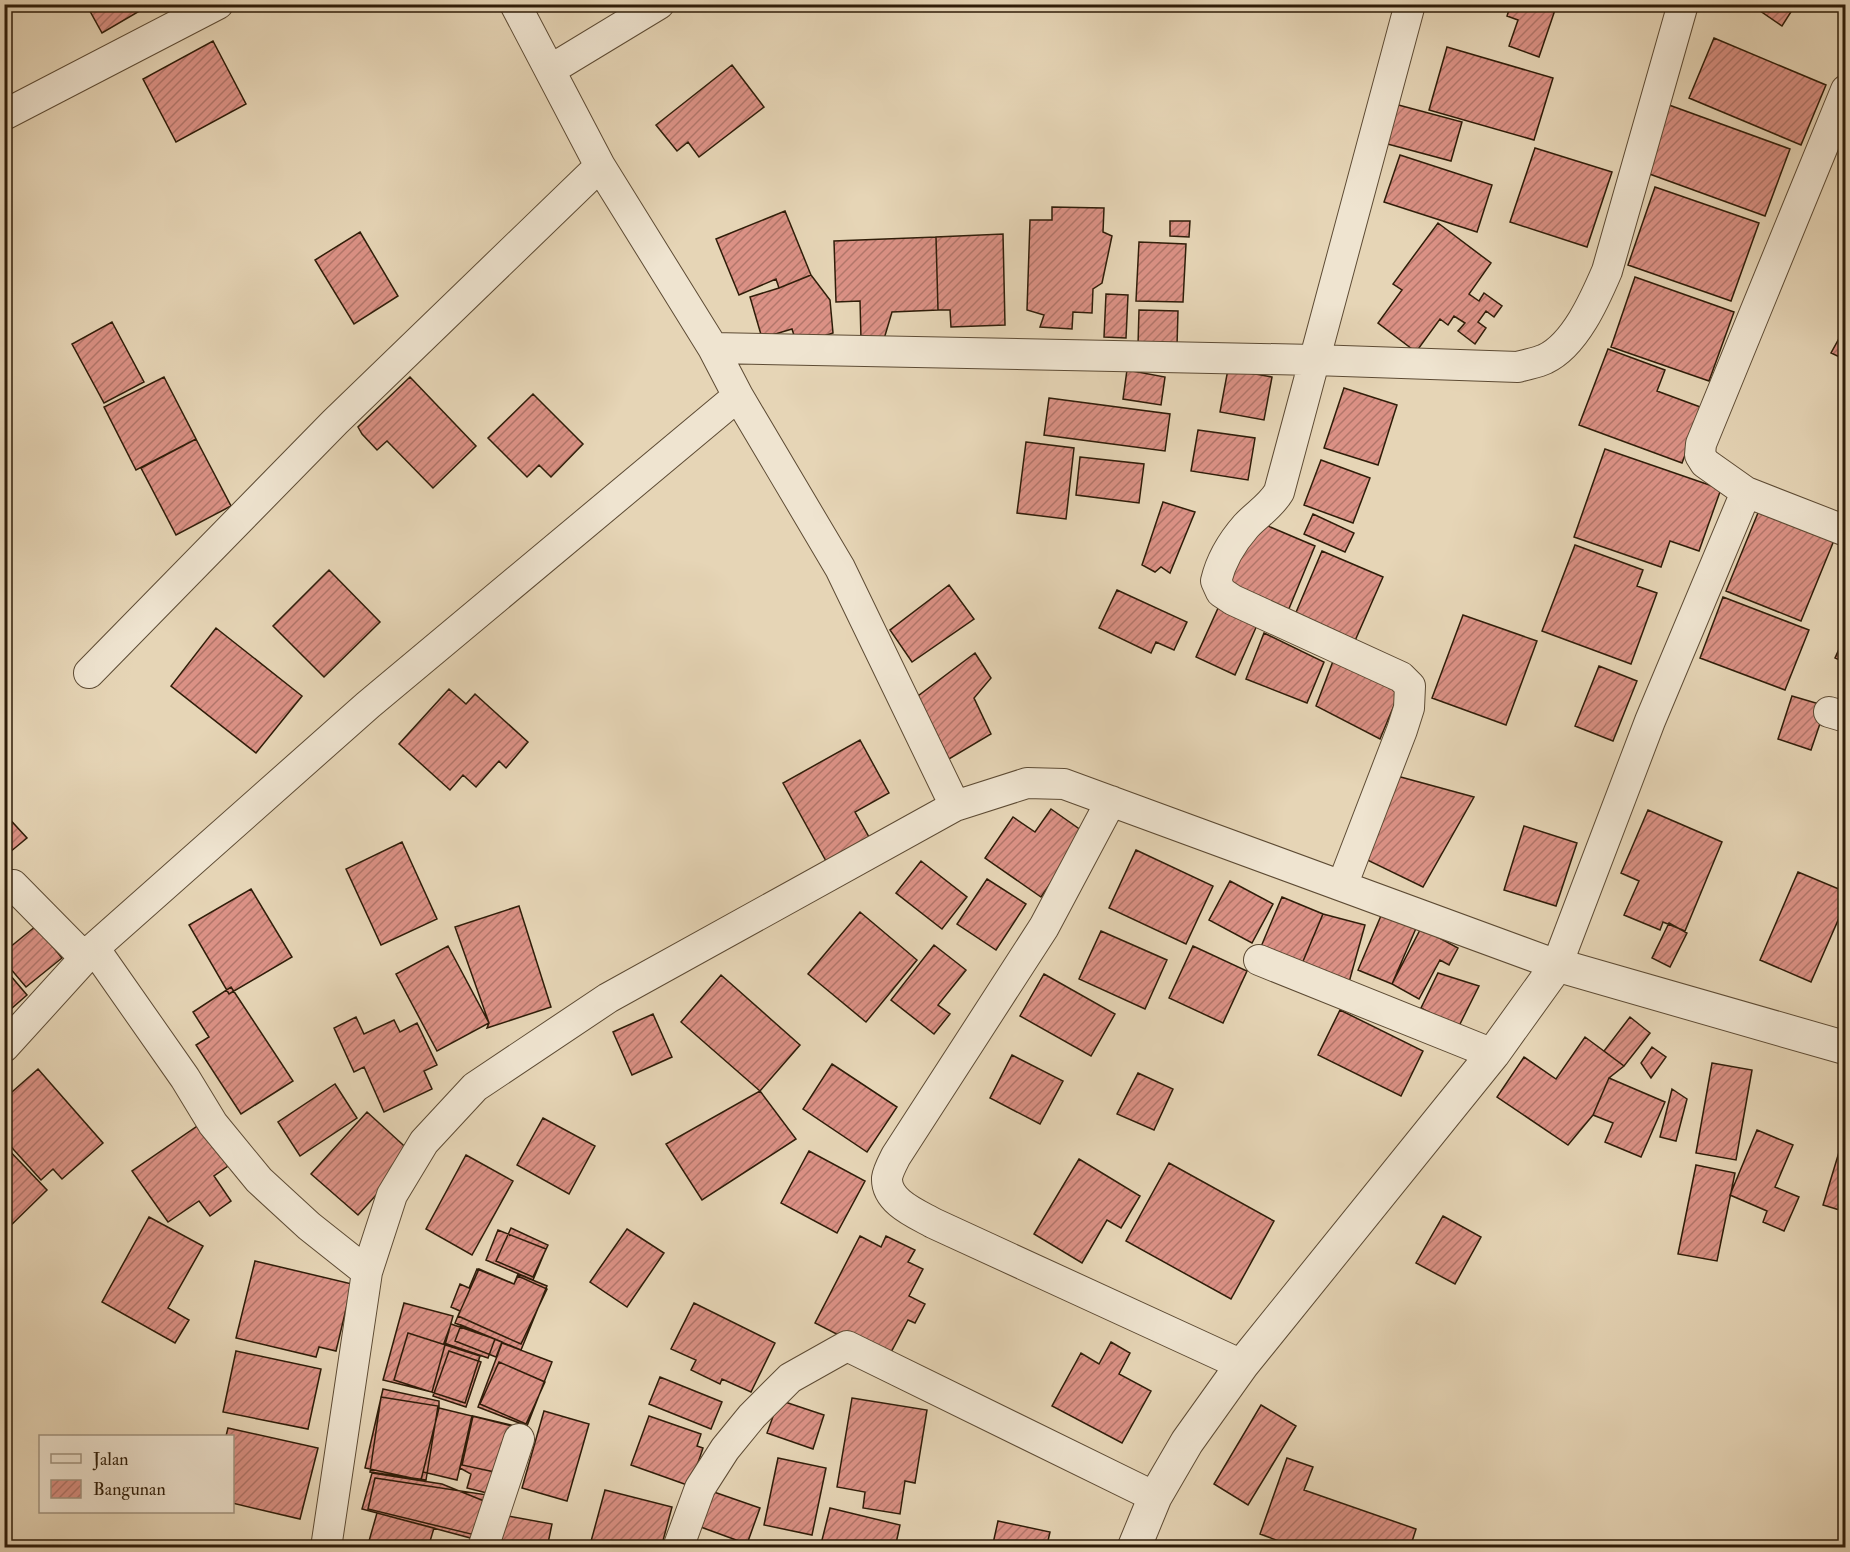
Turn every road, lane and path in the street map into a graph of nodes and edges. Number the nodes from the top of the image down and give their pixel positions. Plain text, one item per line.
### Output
1 (218, 4) edge
2 (515, 4) edge
3 (659, 4) edge
4 (1410, 4) edge
5 (1683, 4) edge
6 (174, 15) edge
7 (550, 70) junction
8 (1845, 90) edge
9 (4, 116) edge
10 (600, 166) junction
11 (713, 348) junction
12 (1314, 360) junction
13 (738, 396) junction
14 (1746, 492) junction
15 (1845, 531) edge
16 (89, 673) dead end
17 (1111, 801) junction
18 (955, 806) junction
19 (1342, 886) junction
20 (4, 893) edge
21 (89, 953) junction
22 (1259, 960) dead end
23 (1557, 965) junction
24 (4, 1047) edge
25 (1845, 1048) edge
26 (1492, 1054) junction
27 (367, 1272) junction
28 (1242, 1365) junction
29 (519, 1439) dead end
30 (1155, 1497) junction
31 (326, 1548) edge
32 (483, 1548) edge
33 (678, 1548) edge
34 (1134, 1548) edge

1 - 6 street
2 - 7 street
3 - 7 street
4 - 12 street
5 - 12 street
6 - 9 street
7 - 10 street
8 - 14 street
10 - 11 street
10 - 16 street
11 - 12 street
11 - 13 street
12 - 19 street
13 - 18 street
13 - 21 street
14 - 15 street
14 - 23 street
17 - 18 street
17 - 19 street
17 - 28 street
18 - 27 street
19 - 23 street
20 - 21 street
21 - 24 street
21 - 27 street
22 - 26 street
23 - 25 street
23 - 26 street
26 - 28 street
27 - 31 street
28 - 30 street
29 - 32 street
30 - 33 street
30 - 34 street

